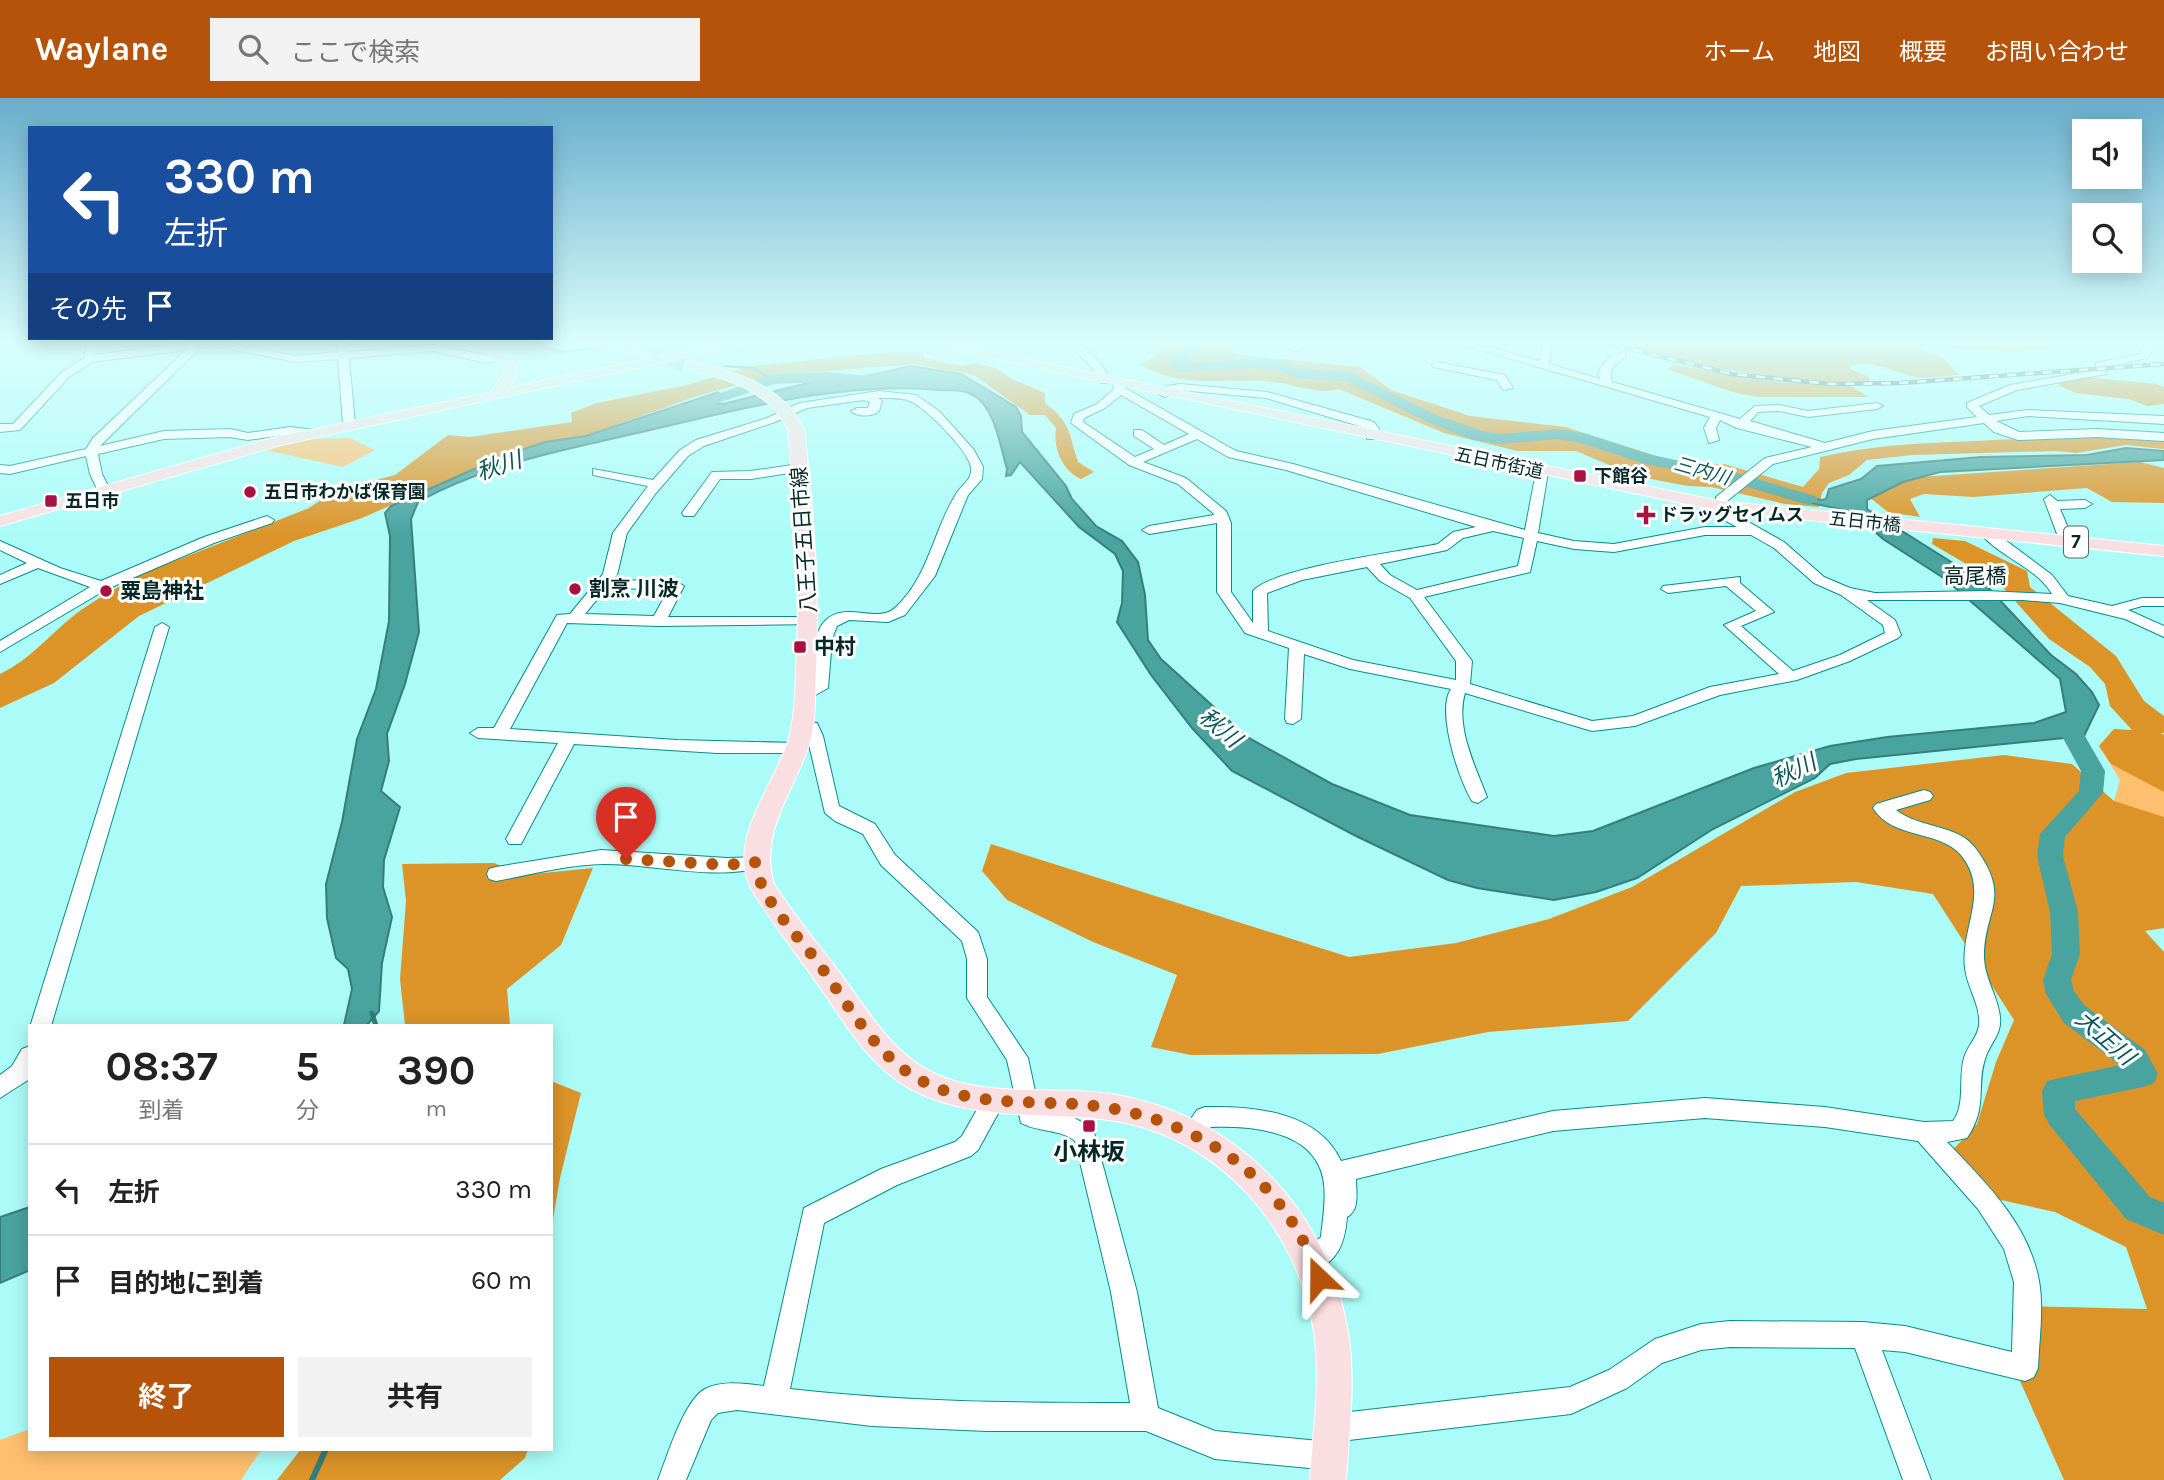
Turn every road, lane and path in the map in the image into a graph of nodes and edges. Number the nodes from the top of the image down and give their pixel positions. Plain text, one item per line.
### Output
1 (35, 405) edge
2 (133, 405) edge
3 (349, 405) edge
4 (447, 405) edge
5 (778, 405) edge
6 (802, 405) edge
7 (875, 405) edge
8 (925, 405) edge
9 (1101, 405) edge
10 (1149, 405) edge
11 (1221, 405) edge
12 (1681, 405) edge
13 (1973, 405) edge
14 (1877, 406) dead end
15 (785, 410) junction
16 (857, 411) dead end
17 (1717, 416) junction
18 (1989, 418) junction
19 (2164, 420) edge
20 (349, 424) junction
21 (1741, 425) junction
22 (0, 428) edge
23 (310, 433) junction
24 (1138, 433) dead end
25 (1197, 435) junction
26 (2164, 437) edge
27 (1713, 440) dead end
28 (1823, 446) junction
29 (1164, 450) junction
30 (91, 451) junction
31 (1133, 462) junction
32 (800, 468) junction
33 (0, 469) edge
34 (1542, 471) junction
35 (597, 472) dead end
36 (656, 484) junction
37 (104, 490) junction
38 (2085, 504) dead end
39 (1720, 506) junction
40 (689, 513) dead end
41 (1795, 516) joint
42 (1223, 518) junction
43 (267, 520) dead end
44 (0, 521) edge
45 (1491, 527) junction
46 (1149, 530) dead end
47 (1756, 531) junction
48 (1988, 534) junction
49 (1530, 536) junction
50 (2067, 542) junction
51 (0, 545) edge
52 (2164, 551) edge
53 (1370, 562) junction
54 (39, 563) junction
55 (0, 580) edge
56 (622, 584) dead end
57 (102, 586) junction
58 (1668, 589) dead end
59 (1846, 592) junction
60 (1415, 595) junction
61 (2061, 597) junction
62 (2164, 602) edge
63 (2116, 610) junction
64 (573, 619) junction
65 (810, 621) junction
66 (658, 622) junction
67 (162, 627) dead end
68 (2164, 632) edge
69 (1260, 634) junction
70 (0, 647) edge
71 (1297, 647) junction
72 (1791, 677) junction
73 (1459, 686) junction
74 (804, 696) junction
75 (1293, 719) dead end
76 (478, 733) dead end
77 (499, 734) junction
78 (570, 737) junction
79 (799, 737) junction
80 (1924, 796) dead end
81 (1478, 797) dead end
82 (515, 839) dead end
83 (755, 862) junction
84 (496, 874) dead end
85 (41, 1024) edge
86 (28, 1059) edge
87 (0, 1088) edge
88 (995, 1099) junction
89 (1026, 1101) junction
90 (1192, 1132) junction
91 (1924, 1132) junction
92 (1335, 1211) junction
93 (1312, 1260) junction
94 (1863, 1335) junction
95 (775, 1399) junction
96 (1146, 1418) junction
97 (1330, 1455) edge
98 (671, 1480) edge
99 (1917, 1480) edge

1 - 22 street
2 - 30 street
3 - 20 street
4 - 20 main road
5 - 15 main road
6 - 15 street
7 - 16 street
8 - 74 street
9 - 31 street
10 - 25 street
11 - 34 main road, 五日市街道 / 7
12 - 17 street
13 - 18 street
14 - 21 street
15 - 32 main road, 八王子五日市線
15 - 36 street
17 - 21 street
17 - 27 street
18 - 19 street
18 - 26 street
18 - 28 street
20 - 23 main road
21 - 28 street
23 - 30 street
23 - 37 main road
24 - 29 street
25 - 29 street
25 - 45 street
28 - 39 street
29 - 31 street
30 - 33 street
30 - 37 street
31 - 42 street
32 - 40 street
32 - 65 main road, 八王子五日市線
34 - 39 main road, 五日市街道 / 7
34 - 49 street
35 - 36 street
36 - 64 street
37 - 44 main road
38 - 50 street
39 - 41 main road, 五日市街道 / 7
39 - 47 street
41 - 48 main road, 五日市橋 / 7
42 - 46 street
42 - 69 street
43 - 57 street
45 - 49 street
45 - 53 street
47 - 49 street
47 - 59 street
48 - 50 main road, 7
48 - 61 street
49 - 60 street
50 - 52 main road, 7
51 - 54 street
53 - 60 street
53 - 69 street
54 - 55 street
54 - 57 street
56 - 66 street
57 - 70 street
58 - 72 street
59 - 61 street, 高尾橋
59 - 72 street
60 - 73 street
61 - 63 street, 高尾橋
62 - 63 street
63 - 68 street, 高尾橋
64 - 66 street
64 - 77 street
65 - 66 street
65 - 74 main road, 八王子五日市線
67 - 85 street
69 - 71 street
71 - 73 street
71 - 75 street
72 - 73 street
73 - 81 street
74 - 79 main road, 八王子五日市線
76 - 77 street
77 - 78 street
78 - 79 street
78 - 82 street
79 - 83 main road, 八王子五日市線
79 - 89 street
80 - 91 street
83 - 84 street
83 - 88 main road
86 - 87 street
88 - 89 main road
88 - 95 street
89 - 90 main road
89 - 96 street
90 - 92 street
90 - 93 main road
91 - 92 street
91 - 94 street
92 - 93 street
93 - 97 main road
94 - 97 street
94 - 99 street
95 - 96 street
95 - 98 street
96 - 97 street

